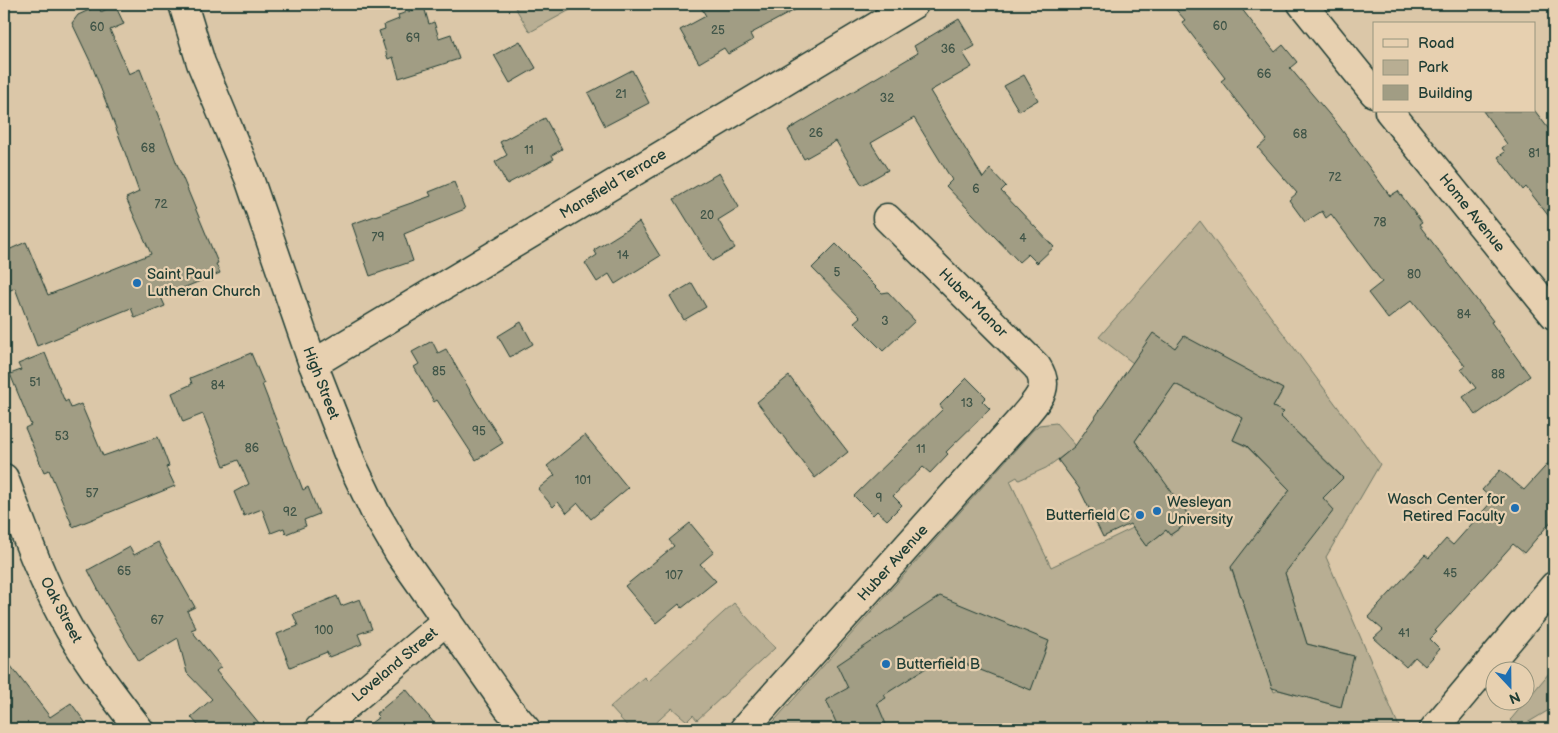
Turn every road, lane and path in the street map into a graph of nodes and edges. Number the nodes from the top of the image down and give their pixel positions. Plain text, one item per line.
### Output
1 (183, 4) edge
2 (914, 4) edge
3 (1302, 4) edge
4 (1373, 92) edge
5 (1390, 112) edge
6 (887, 218) dead end
7 (1554, 314) edge
8 (313, 364) junction
9 (1041, 395) joint
10 (4, 478) edge
11 (1554, 586) edge
12 (448, 620) junction
13 (139, 729) edge
14 (319, 729) edge
15 (526, 729) edge
16 (744, 729) edge
17 (1434, 729) edge

1 - 8 street, High Street
2 - 8 street, Mansfield Terrace
3 - 4 street
5 - 7 street, Home Avenue
6 - 9 street, Huber Manor
8 - 12 street, High Street
9 - 16 street, Huber Avenue
10 - 13 street, Oak Street
11 - 17 street
12 - 14 street, Loveland Street
12 - 15 street, High Street

